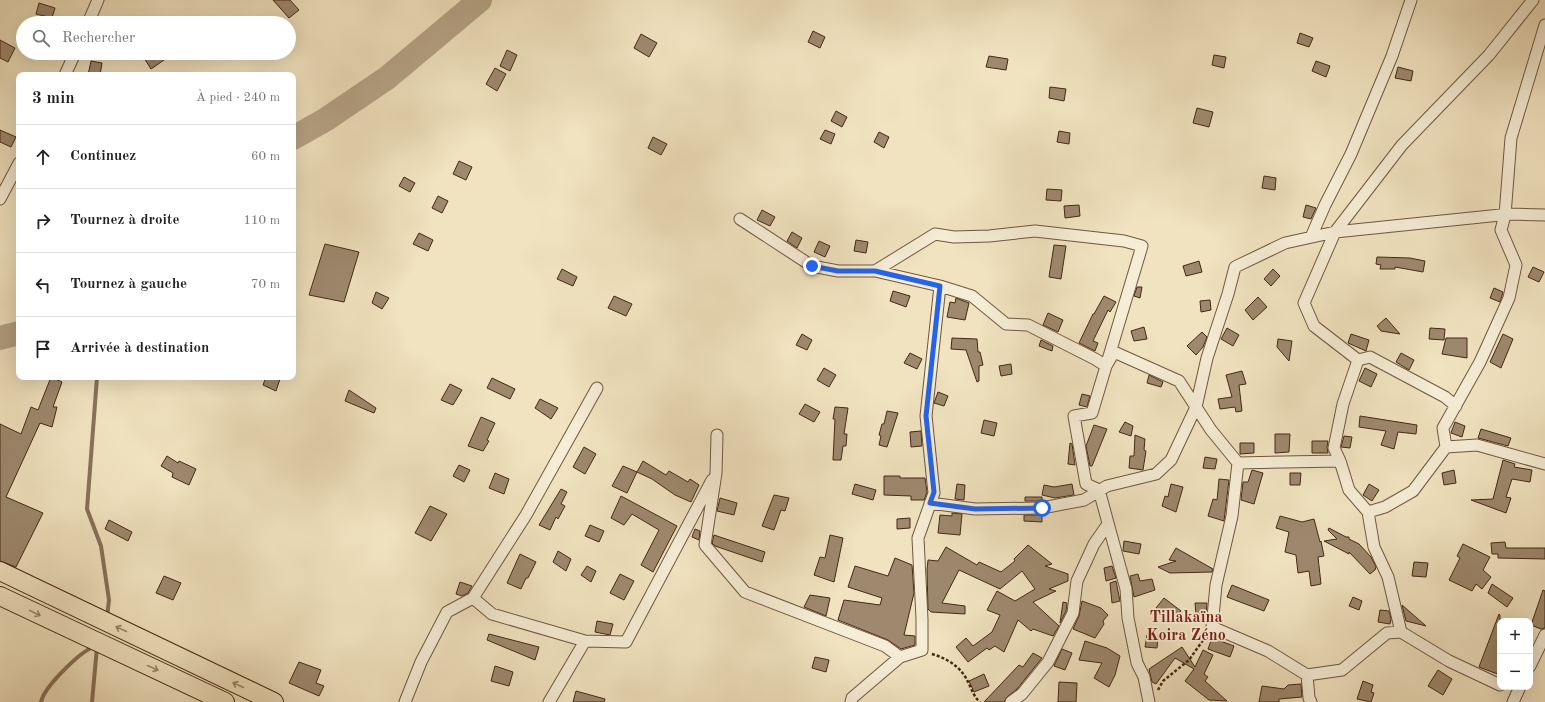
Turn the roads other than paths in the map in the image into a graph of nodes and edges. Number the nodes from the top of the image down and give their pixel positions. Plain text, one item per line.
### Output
1 (98, 0) edge
2 (1411, 0) edge
3 (1533, 0) edge
4 (91, 16) edge
5 (1545, 25) edge
6 (72, 60) edge
7 (66, 72) edge
8 (16, 169) edge
9 (0, 199) edge
10 (1505, 215) junction
11 (1545, 215) edge
12 (740, 219) dead end
13 (1335, 232) junction
14 (1311, 238) junction
15 (875, 271) junction
16 (940, 286) junction
17 (1358, 360) junction
18 (1106, 366) junction
19 (597, 388) dead end
20 (1456, 406) junction
21 (1196, 407) junction
22 (717, 435) dead end
23 (1446, 447) junction
24 (1340, 461) junction
25 (1238, 463) junction
26 (1545, 464) edge
27 (716, 473) junction
28 (1099, 490) junction
29 (930, 503) junction
30 (1368, 512) junction
31 (1108, 524) junction
32 (0, 571) edge
33 (0, 596) edge
34 (473, 598) junction
35 (1401, 632) junction
36 (1545, 635) edge
37 (585, 641) junction
38 (900, 657) junction
39 (1533, 660) edge
40 (1307, 674) junction
41 (1497, 684) edge
42 (225, 702) edge
43 (274, 702) edge
44 (405, 702) edge
45 (549, 702) edge
46 (851, 702) edge
47 (1011, 702) edge
48 (1149, 702) edge
49 (1311, 702) edge

1 - 4 street
2 - 14 street
3 - 13 street
5 - 10 street
6 - 7 street
8 - 9 street
10 - 11 street
10 - 13 street
10 - 20 street
12 - 15 street
13 - 14 street
13 - 17 street
14 - 21 street
15 - 16 street
15 - 18 street
16 - 18 street
16 - 29 street
17 - 20 street
17 - 24 street
18 - 21 street
18 - 28 street
19 - 34 street
20 - 23 street
21 - 25 street
21 - 28 street
22 - 27 street
23 - 26 street
23 - 30 street
24 - 25 street
24 - 30 street
25 - 40 street
27 - 37 street
27 - 38 street
28 - 29 street
28 - 31 street
29 - 38 street
30 - 35 street
31 - 47 street
31 - 48 street
43 -> 32 main road
33 -> 42 main road
34 - 37 street
34 - 44 street
35 - 40 street
35 - 41 street
36 - 39 street
37 - 45 street
38 - 46 street
40 - 49 street

